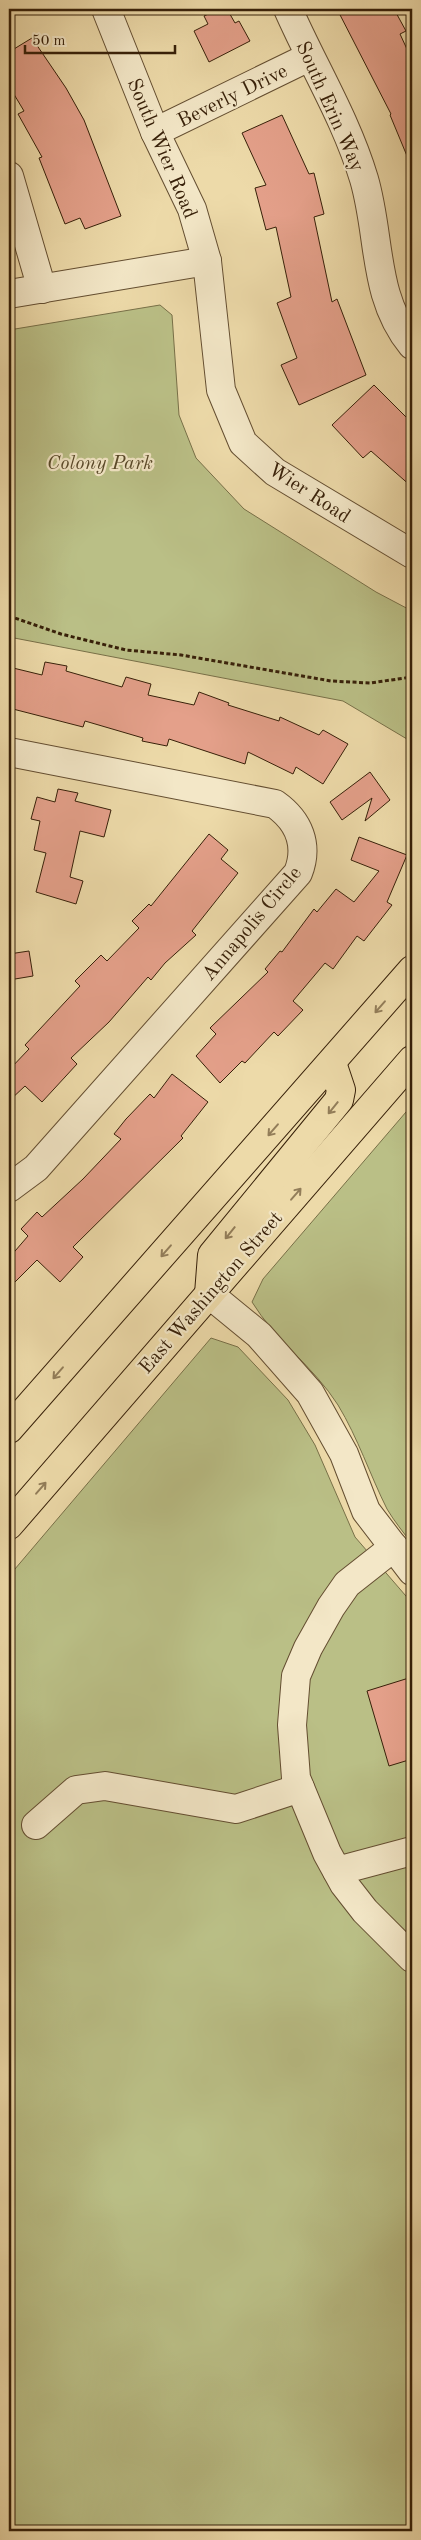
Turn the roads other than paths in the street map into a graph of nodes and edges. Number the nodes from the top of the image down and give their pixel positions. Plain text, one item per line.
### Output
1 (106, 9) edge
2 (288, 9) edge
3 (309, 57) junction
4 (155, 132) junction
5 (9, 176) edge
6 (207, 261) junction
7 (42, 289) junction
8 (9, 294) edge
9 (412, 345) edge
10 (412, 554) edge
11 (9, 752) edge
12 (412, 970) edge
13 (412, 1060) edge
14 (332, 1063) junction
15 (9, 1188) edge
16 (208, 1294) junction
17 (9, 1429) edge
18 (9, 1525) edge
19 (394, 1547) junction
20 (412, 1571) edge
21 (300, 1788) junction
22 (36, 1825) dead end
23 (408, 1857) edge
24 (337, 1871) junction
25 (412, 1958) edge

1 - 4 street, South Wier Road
2 - 3 street, South Erin Way
3 - 4 street, Beverly Drive
3 - 9 street, South Erin Way
4 - 6 street, South Wier Road
5 - 7 street
6 - 7 street
6 - 10 street, Wier Road
7 - 8 street
11 - 15 street, Annapolis Circle
12 -> 14 main road
16 -> 13 main road, East Washington Street
14 -> 16 main road
14 -> 17 main road
18 -> 16 main road, East Washington Street
16 - 19 street
19 - 20 street
19 - 21 street
21 - 22 street
21 - 24 street
23 - 24 street
24 - 25 street

